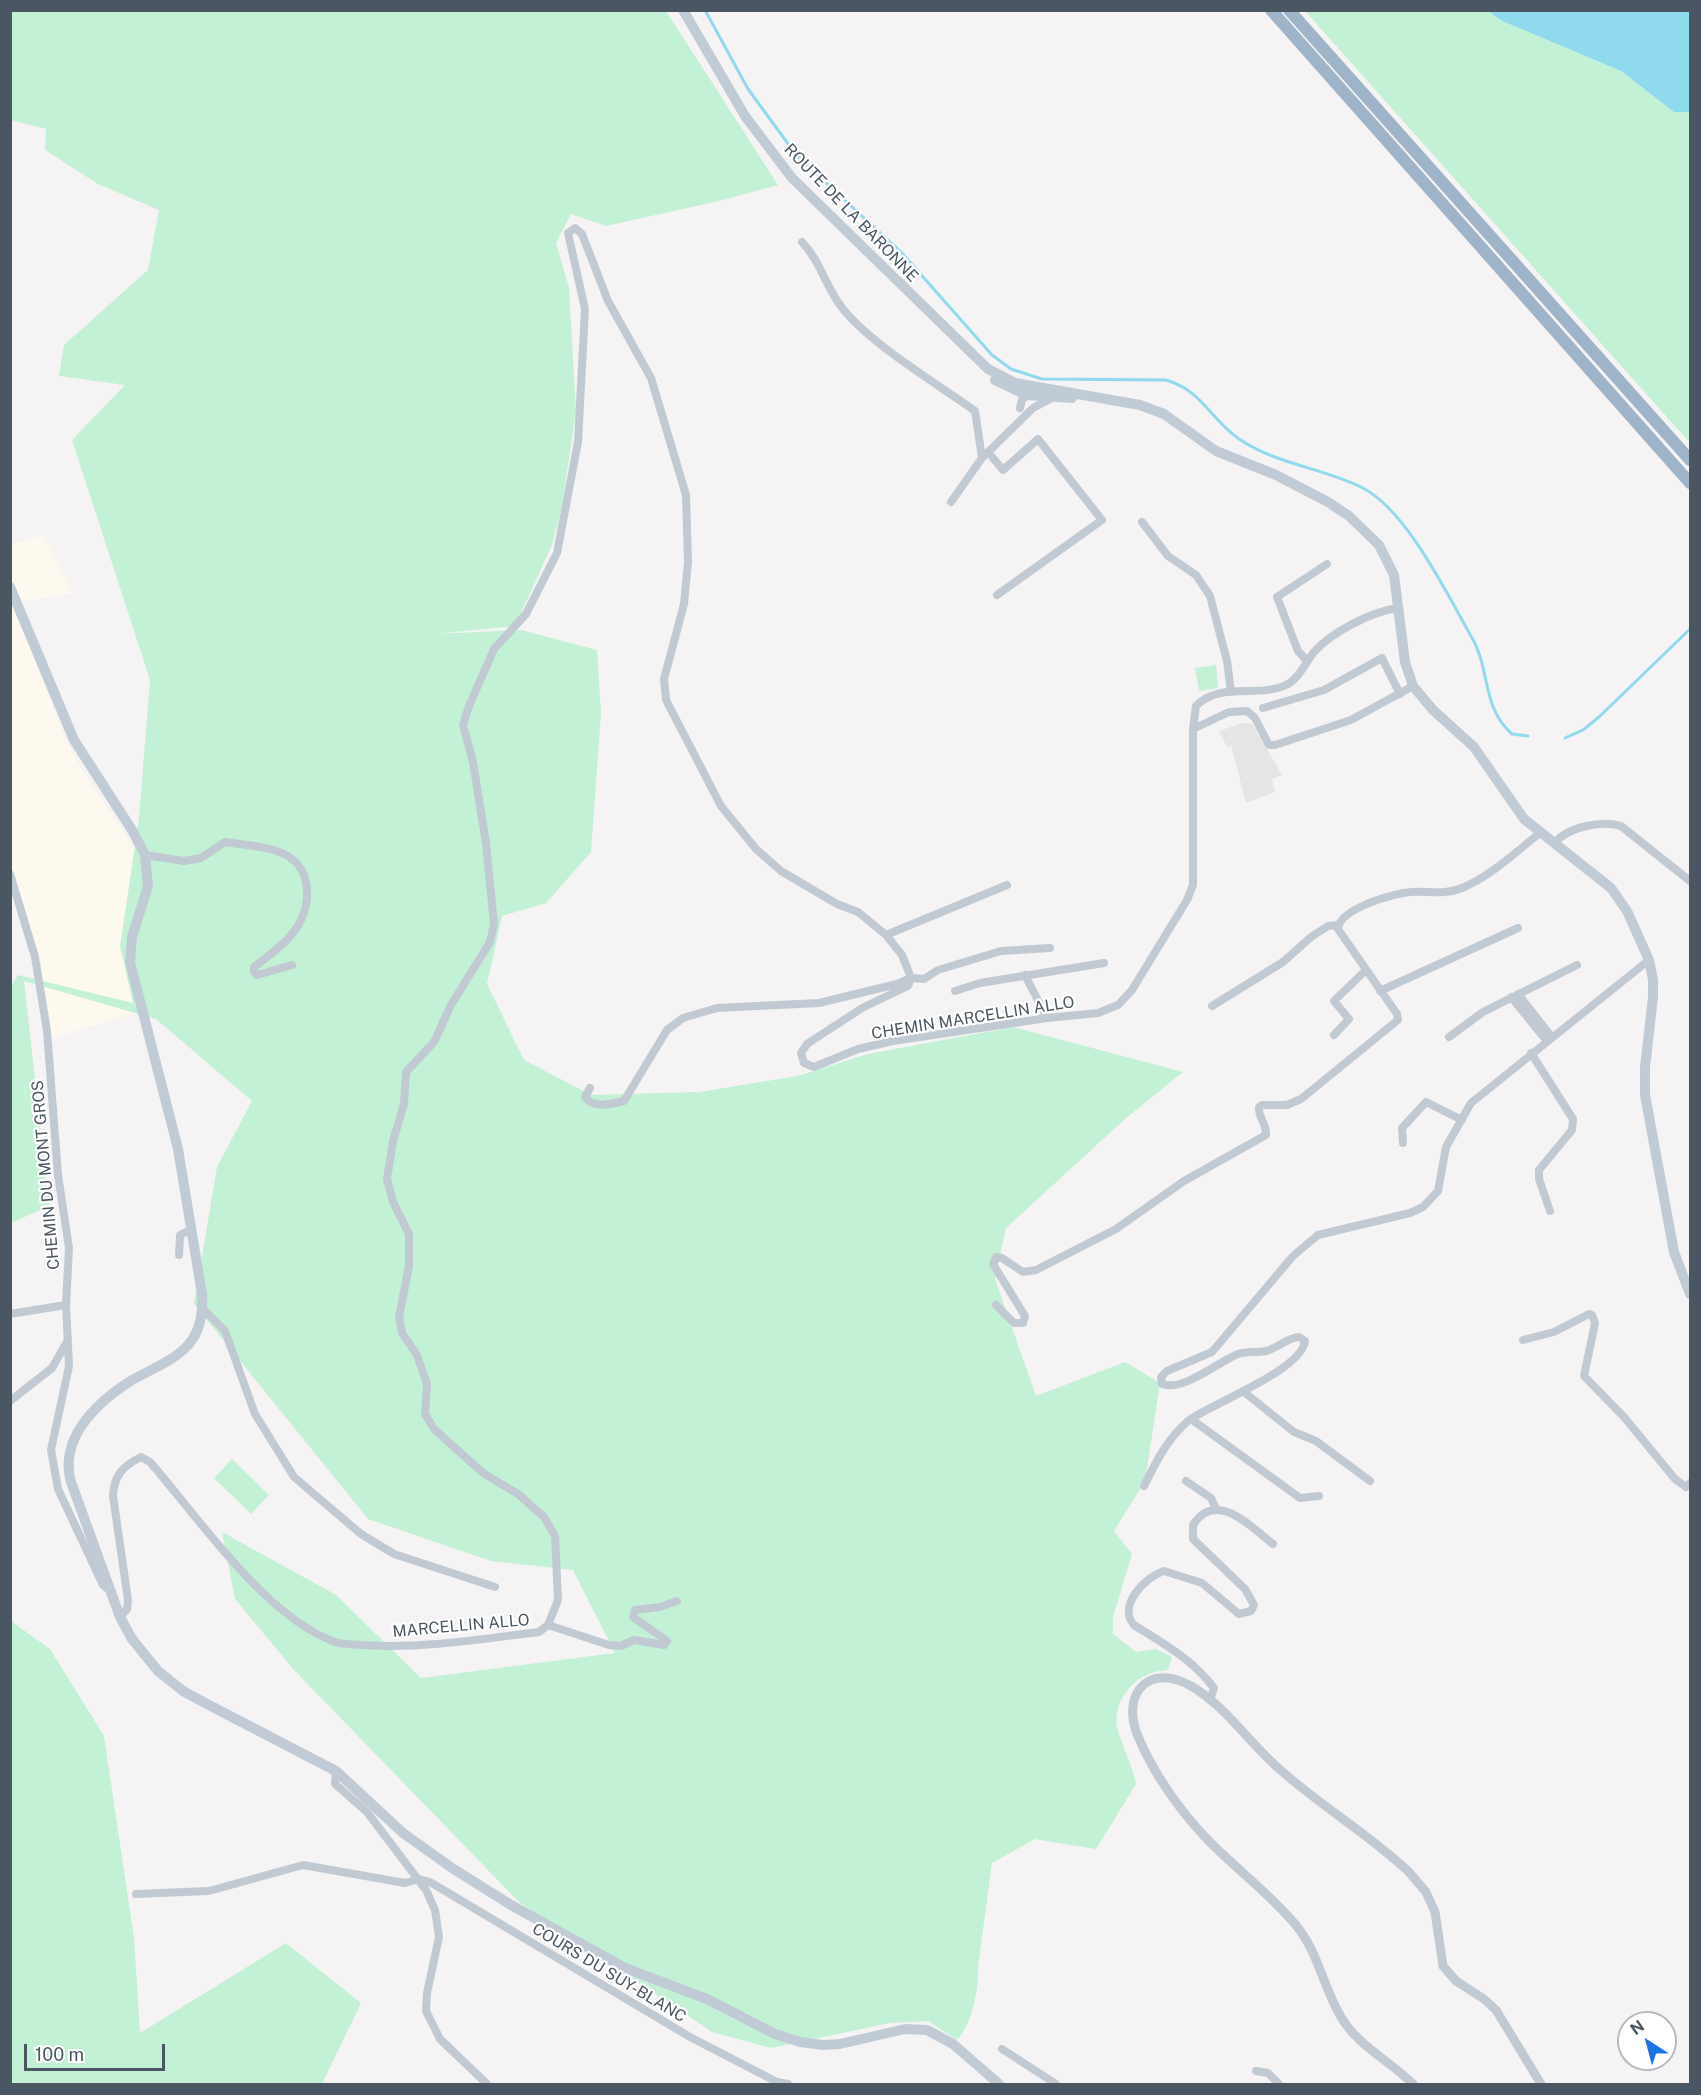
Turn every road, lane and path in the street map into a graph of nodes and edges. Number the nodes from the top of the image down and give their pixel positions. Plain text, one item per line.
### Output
1 (683, 10) edge
2 (1271, 10) edge
3 (1289, 10) edge
4 (802, 242) dead end
5 (976, 360) junction
6 (1021, 384) junction
7 (1008, 389) junction
8 (1028, 394) junction
9 (1056, 394) junction
10 (1020, 408) junction
11 (1033, 408) junction
12 (1016, 424) junction
13 (985, 455) junction
14 (1690, 460) edge
15 (1690, 483) edge
16 (951, 502) dead end
17 (1142, 522) dead end
18 (1327, 564) dead end
19 (10, 587) edge
20 (997, 595) dead end
21 (1399, 608) junction
22 (1307, 662) junction
23 (1413, 686) junction
24 (1231, 693) junction
25 (1400, 694) junction
26 (1263, 708) dead end
27 (1193, 729) junction
28 (1541, 832) junction
29 (1556, 843) junction
30 (145, 855) junction
31 (10, 874) edge
32 (1690, 881) edge
33 (1007, 885) dead end
34 (1338, 925) junction
35 (1518, 928) dead end
36 (886, 934) junction
37 (1050, 948) dead end
38 (1649, 960) junction
39 (1104, 963) dead end
40 (292, 965) dead end
41 (1577, 965) dead end
42 (1366, 970) junction
43 (1025, 975) junction
44 (911, 978) junction
45 (1380, 990) junction
46 (955, 991) dead end
47 (1514, 996) junction
48 (1212, 1006) dead end
49 (1047, 1018) junction
50 (1334, 1035) dead end
51 (1449, 1038) dead end
52 (1549, 1038) junction
53 (1531, 1053) junction
54 (590, 1088) dead end
55 (1462, 1120) junction
56 (1403, 1143) dead end
57 (1550, 1211) dead end
58 (192, 1229) junction
59 (179, 1255) dead end
60 (1690, 1294) edge
61 (66, 1305) junction
62 (996, 1305) dead end
63 (203, 1309) junction
64 (10, 1314) edge
65 (1524, 1340) dead end
66 (68, 1341) junction
67 (1244, 1392) junction
68 (10, 1401) edge
69 (1191, 1419) junction
70 (1186, 1481) dead end
71 (1370, 1481) dead end
72 (1690, 1484) edge
73 (1144, 1486) dead end
74 (1319, 1496) dead end
75 (1216, 1509) junction
76 (1273, 1544) dead end
77 (495, 1587) dead end
78 (110, 1590) junction
79 (677, 1601) dead end
80 (120, 1617) junction
81 (548, 1625) junction
82 (1210, 1700) junction
83 (336, 1771) junction
84 (418, 1879) junction
85 (136, 1894) dead end
86 (1002, 2049) dead end
87 (1256, 2071) dead end
88 (487, 2085) edge
89 (788, 2085) edge
90 (999, 2085) edge
91 (1056, 2085) edge
92 (1280, 2085) edge
93 (1413, 2085) edge
94 (1541, 2085) edge

1 - 5 main road, ROUTE DE LA BARONNE
2 - 15 highway
3 - 14 highway
4 - 13 street
5 - 6 main road, ROUTE DE LA BARONNE
5 - 7 main road, ROUTE DE LA BARONNE
6 - 8 street
6 - 9 main road, ROUTE DE LA BARONNE
7 - 8 main road, ROUTE DE LA BARONNE
7 - 10 street
8 - 9 main road, ROUTE DE LA BARONNE
8 - 10 street
8 - 11 street
9 - 11 street
9 - 21 main road, ROUTE DE LA BARONNE
10 - 12 street
11 - 12 street
12 - 13 street
13 - 16 street
13 - 20 street
17 - 24 street
18 - 22 street
19 - 30 main road
21 - 22 street, CHEMIN MARCELLIN ALLO
21 - 23 main road, ROUTE DE LA BARONNE
22 - 24 street, CHEMIN MARCELLIN ALLO
23 - 25 street
23 - 28 main road, ROUTE DE LA BARONNE
24 - 27 street, CHEMIN MARCELLIN ALLO
25 - 26 street
25 - 27 street
27 - 49 street, CHEMIN MARCELLIN ALLO
28 - 29 main road, ROUTE DE LA BARONNE
28 - 34 street
29 - 32 street
29 - 38 main road, ROUTE DE LA BARONNE
30 - 40 street
30 - 58 main road
31 - 61 street, CHEMIN DU MONT GROS
33 - 36 street
34 - 42 street
34 - 48 street
35 - 45 street
36 - 44 street
36 - 81 street, MARCELLIN ALLO
37 - 44 street
38 - 52 street
38 - 60 main road, ROUTE DE LA BARONNE
39 - 43 street
41 - 47 street
42 - 45 street
42 - 50 street
43 - 46 street
43 - 49 street
44 - 49 street, CHEMIN MARCELLIN ALLO
44 - 54 street
45 - 62 street
47 - 51 street
47 - 52 street
52 - 53 street
53 - 55 street
53 - 57 street
55 - 56 street
55 - 67 street
58 - 59 street
58 - 63 main road
61 - 64 street
61 - 66 street, CHEMIN DU MONT GROS
63 - 77 street
63 - 78 main road
65 - 72 street
66 - 68 street
66 - 78 street, CHEMIN DU MONT GROS
67 - 69 street
67 - 71 street
69 - 73 street
69 - 74 street
70 - 75 street
75 - 76 street
75 - 82 street
78 - 80 main road
79 - 81 street
80 - 81 street, MARCELLIN ALLO
80 - 83 main road
82 - 93 street
82 - 94 street
83 - 84 street
83 - 90 main road
84 - 85 street
84 - 88 street
84 - 89 street, COURS DU SUY-BLANC
86 - 91 street
87 - 92 street

